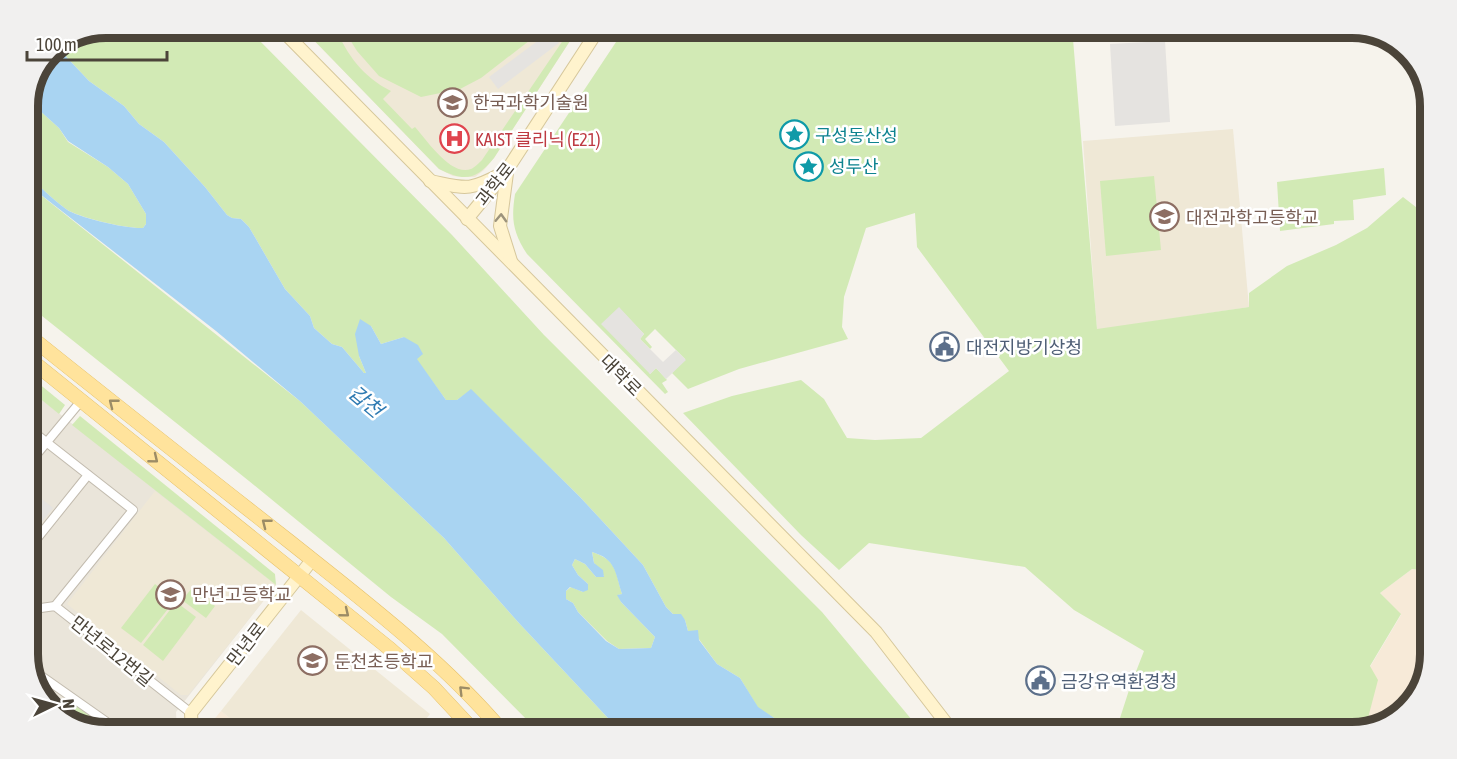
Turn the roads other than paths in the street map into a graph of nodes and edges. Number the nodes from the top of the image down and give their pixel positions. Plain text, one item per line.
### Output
1 (289, 37) edge
2 (593, 37) edge
3 (507, 170) junction
4 (430, 181) junction
5 (467, 219) junction
6 (512, 265) junction
7 (38, 343) edge
8 (38, 366) edge
9 (81, 401) junction
10 (38, 436) edge
11 (47, 443) junction
12 (38, 453) edge
13 (88, 475) junction
14 (38, 537) edge
15 (312, 560) junction
16 (299, 576) junction
17 (55, 606) junction
18 (38, 608) edge
19 (42, 676) edge
20 (191, 714) junction
21 (107, 722) edge
22 (191, 722) edge
23 (466, 722) edge
24 (493, 722) edge
25 (945, 722) edge

1 - 4 main road, 대학로
2 - 3 main road, 과학로
3 - 4 main road
3 - 5 main road, 과학로
6 -> 3 main road
4 - 5 main road, 대학로
5 - 6 main road, 대학로
6 - 25 main road, 대학로
15 -> 7 main road
8 - 9 main road
9 - 11 street
9 -> 16 main road
10 - 11 street
11 - 12 street
11 - 13 street
13 - 14 street
13 - 17 street
15 - 16 main road, 만년로
24 -> 15 main road
16 - 20 main road, 만년로
16 -> 23 main road
17 - 18 street, 만년로12번길
17 - 20 street, 만년로12번길
19 - 21 street
20 - 22 main road

